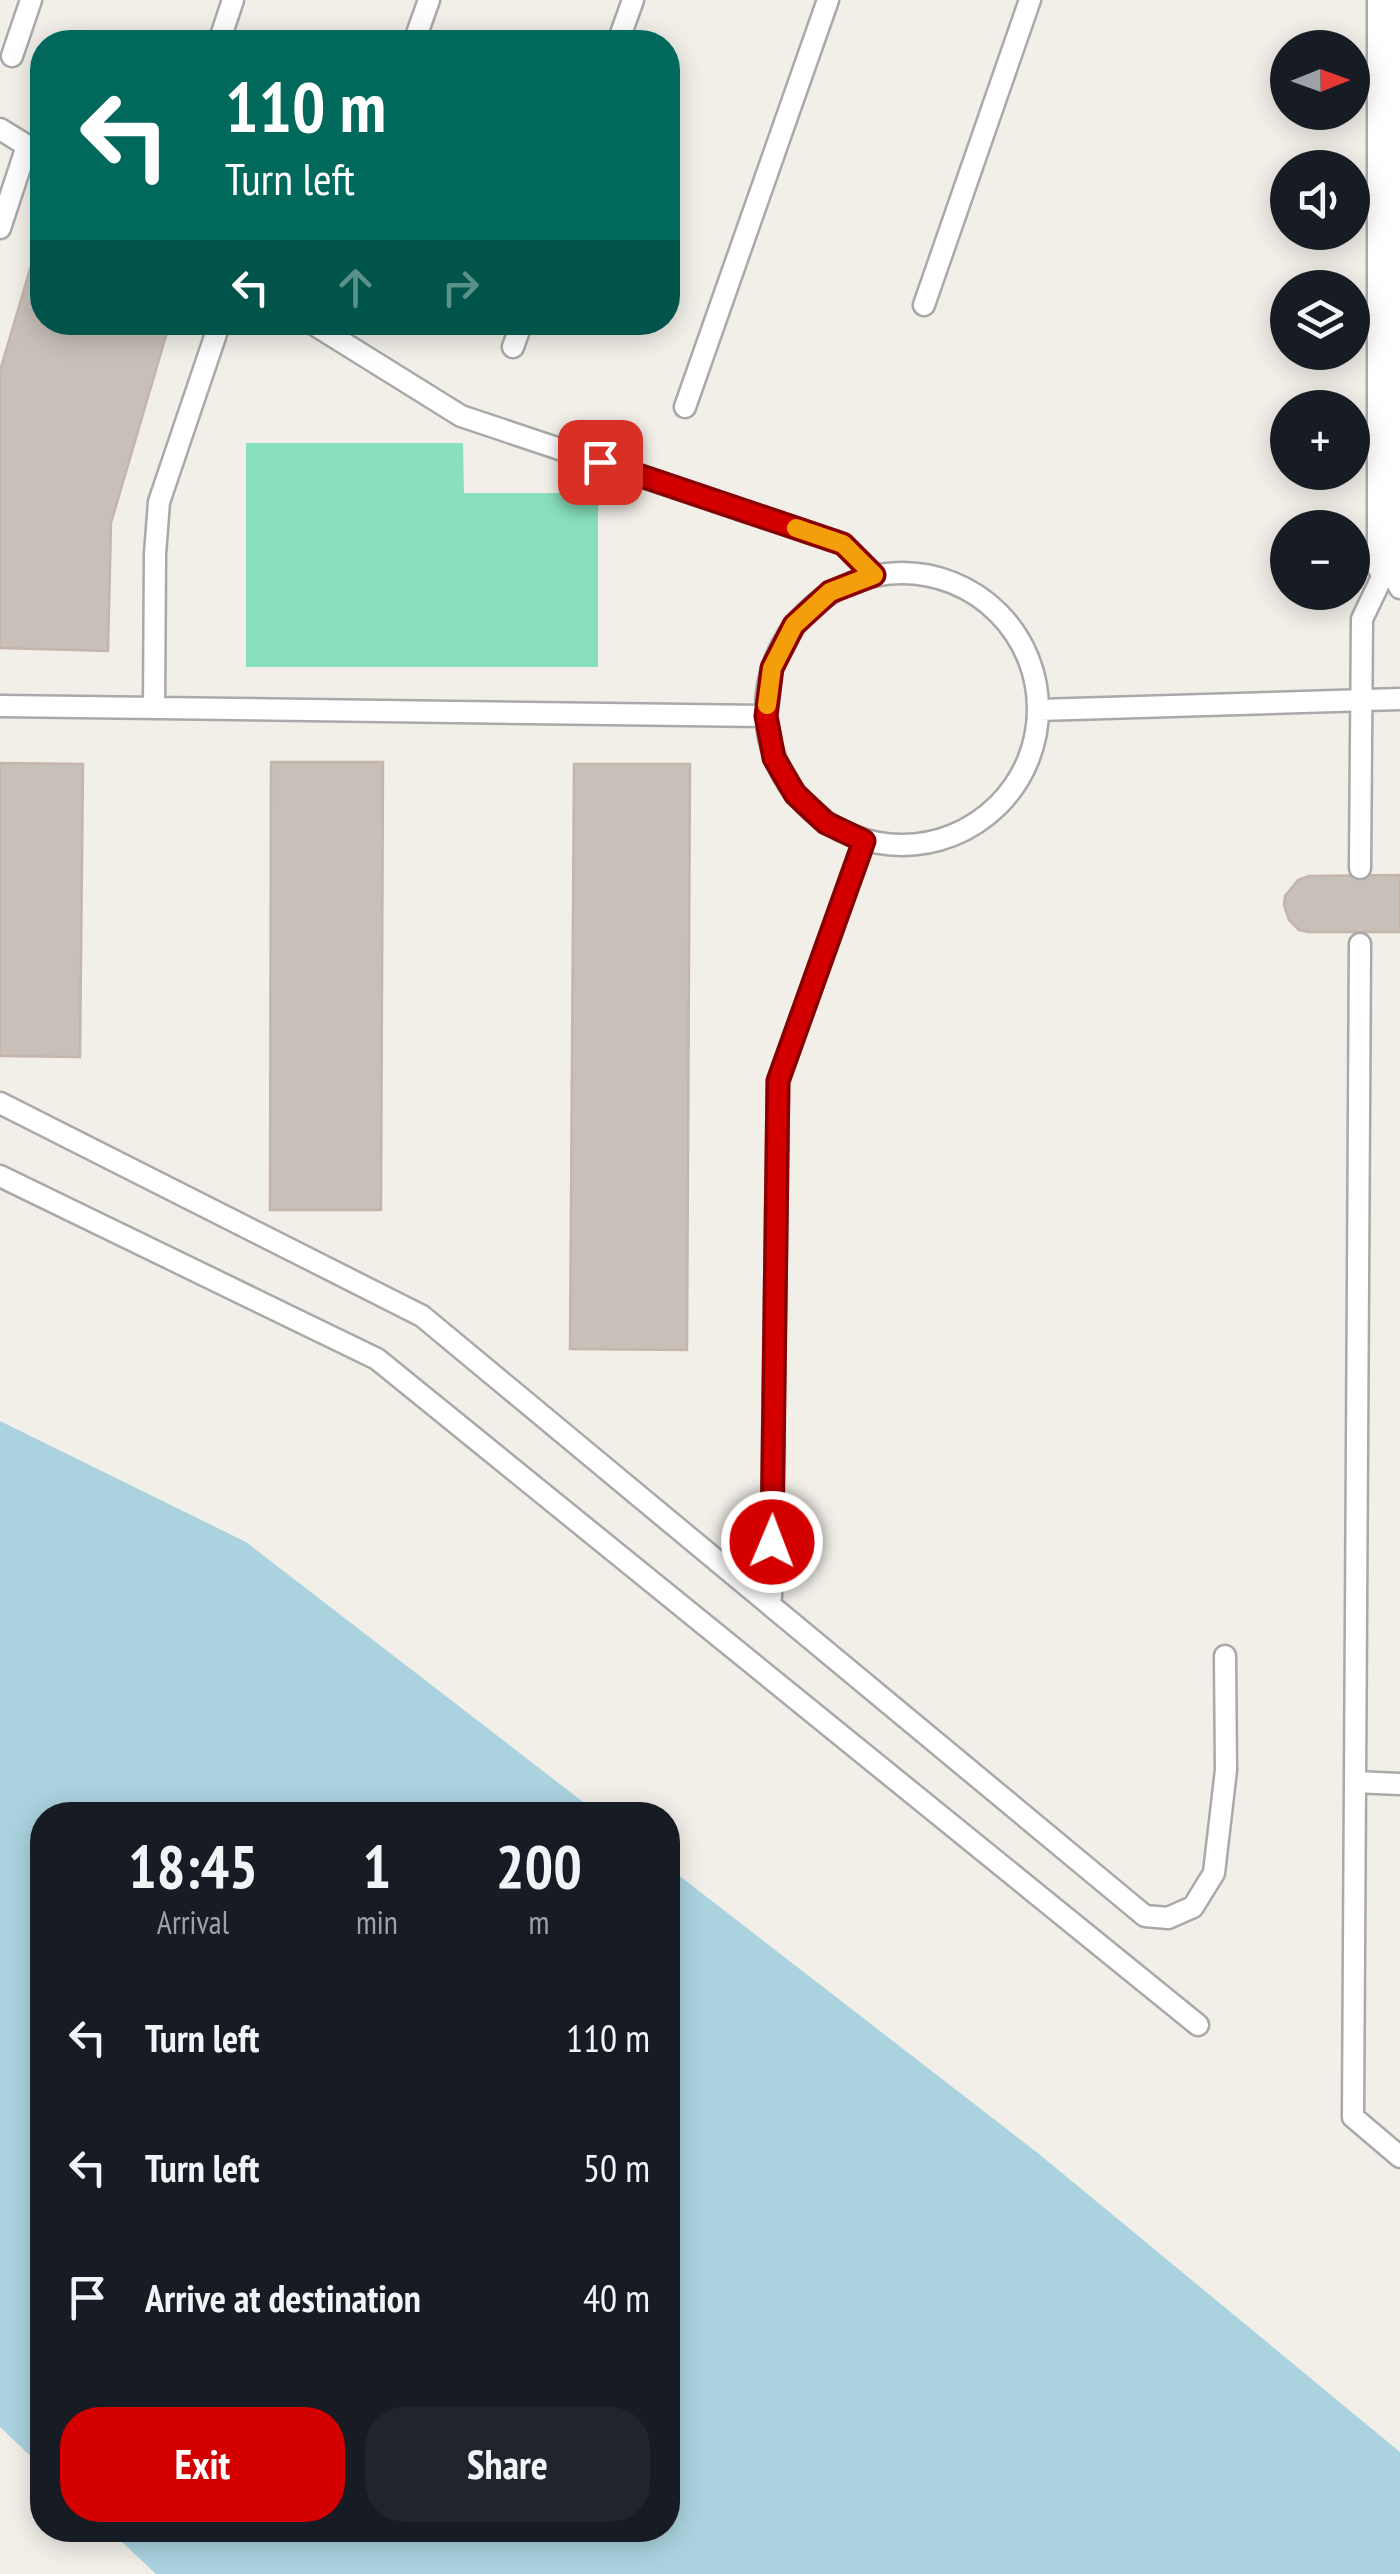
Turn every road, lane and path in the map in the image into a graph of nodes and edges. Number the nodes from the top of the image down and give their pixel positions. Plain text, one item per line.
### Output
1 (31, 0) edge
2 (233, 0) edge
3 (429, 0) edge
4 (633, 0) edge
5 (828, 0) edge
6 (1030, 0) edge
7 (1388, 0) edge
8 (223, 30) edge
9 (418, 30) edge
10 (622, 30) edge
11 (12, 56) dead end
12 (0, 129) edge
13 (30, 147) edge
14 (30, 161) edge
15 (0, 228) edge
16 (924, 305) dead end
17 (216, 335) edge
18 (331, 335) edge
19 (518, 335) edge
20 (513, 348) dead end
21 (685, 407) dead end
22 (874, 575) junction
23 (1394, 576) edge
24 (1400, 699) edge
25 (1361, 700) junction
26 (0, 706) edge
27 (154, 708) junction
28 (1039, 710) junction
29 (766, 716) junction
30 (864, 841) junction
31 (1360, 868) dead end
32 (1360, 944) dead end
33 (0, 1104) edge
34 (0, 1176) edge
35 (771, 1597) dead end
36 (1225, 1656) dead end
37 (1355, 1782) junction
38 (1400, 1784) edge
39 (1198, 2025) dead end
40 (1400, 2157) edge

1 - 11 lane
2 - 8 lane
3 - 9 lane
4 - 10 lane
5 - 21 lane
6 - 16 lane
7 - 23 street
12 - 13 lane
14 - 15 lane
17 - 27 lane
18 - 22 lane
19 - 20 lane
22 - 28 lane
22 - 29 lane
23 - 25 lane
24 - 25 lane
25 - 28 lane
25 - 31 lane
26 - 27 lane
27 - 29 lane
28 - 30 lane
29 - 30 lane
30 - 35 lane
32 - 37 lane
33 - 36 lane
34 - 39 lane
37 - 38 lane
37 - 40 lane

